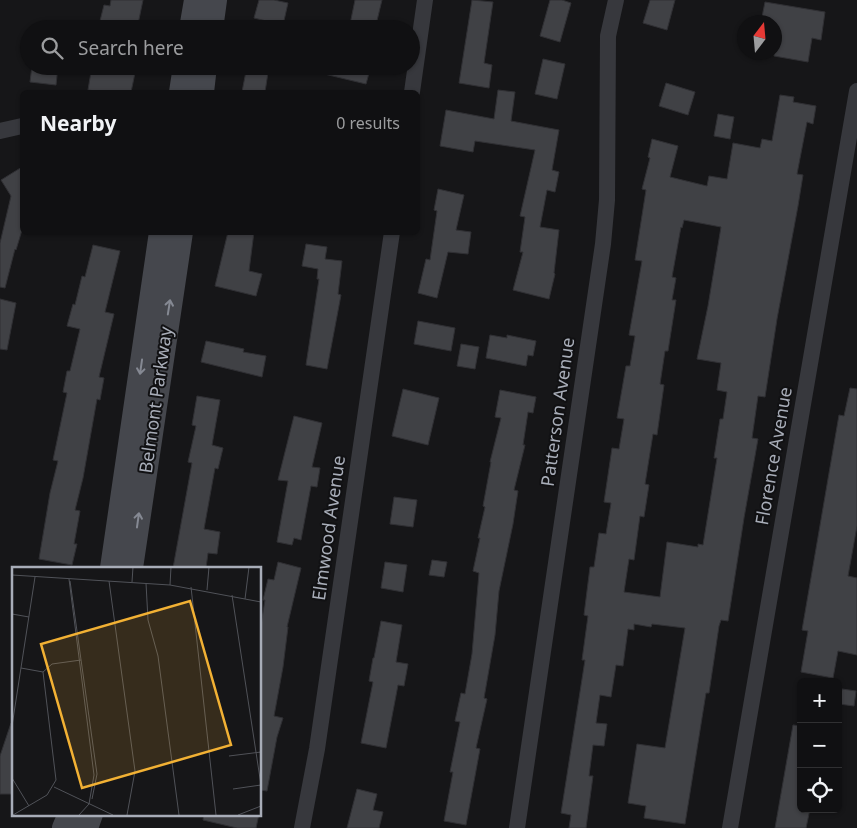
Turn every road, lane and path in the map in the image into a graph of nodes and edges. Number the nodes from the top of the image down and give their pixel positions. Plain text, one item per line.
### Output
1 (196, 0) edge
2 (215, 0) edge
3 (425, 0) edge
4 (616, 0) edge
5 (193, 20) edge
6 (212, 20) edge
7 (420, 35) edge
8 (184, 75) edge
9 (204, 75) edge
10 (414, 75) edge
11 (181, 90) edge
12 (202, 90) edge
13 (412, 90) edge
14 (857, 91) edge
15 (20, 126) edge
16 (0, 131) edge
17 (161, 235) edge
18 (179, 235) edge
19 (392, 235) edge
20 (144, 414) junction
21 (112, 567) edge
22 (131, 567) edge
23 (69, 816) edge
24 (90, 816) edge
25 (64, 828) edge
26 (86, 828) edge
27 (302, 828) edge
28 (517, 828) edge
29 (730, 828) edge

1 - 5 street
2 - 6 street
3 - 7 street
4 - 28 street, Patterson Avenue
8 - 11 street
9 - 12 street
10 - 13 street
14 - 29 street, Florence Avenue
15 - 16 street
17 -> 20 street, Belmont Parkway
20 -> 18 street, Belmont Parkway
19 - 27 street, Elmwood Avenue
20 - 21 street, Belmont Parkway
22 -> 20 street, Belmont Parkway
23 - 25 street
24 - 26 street

